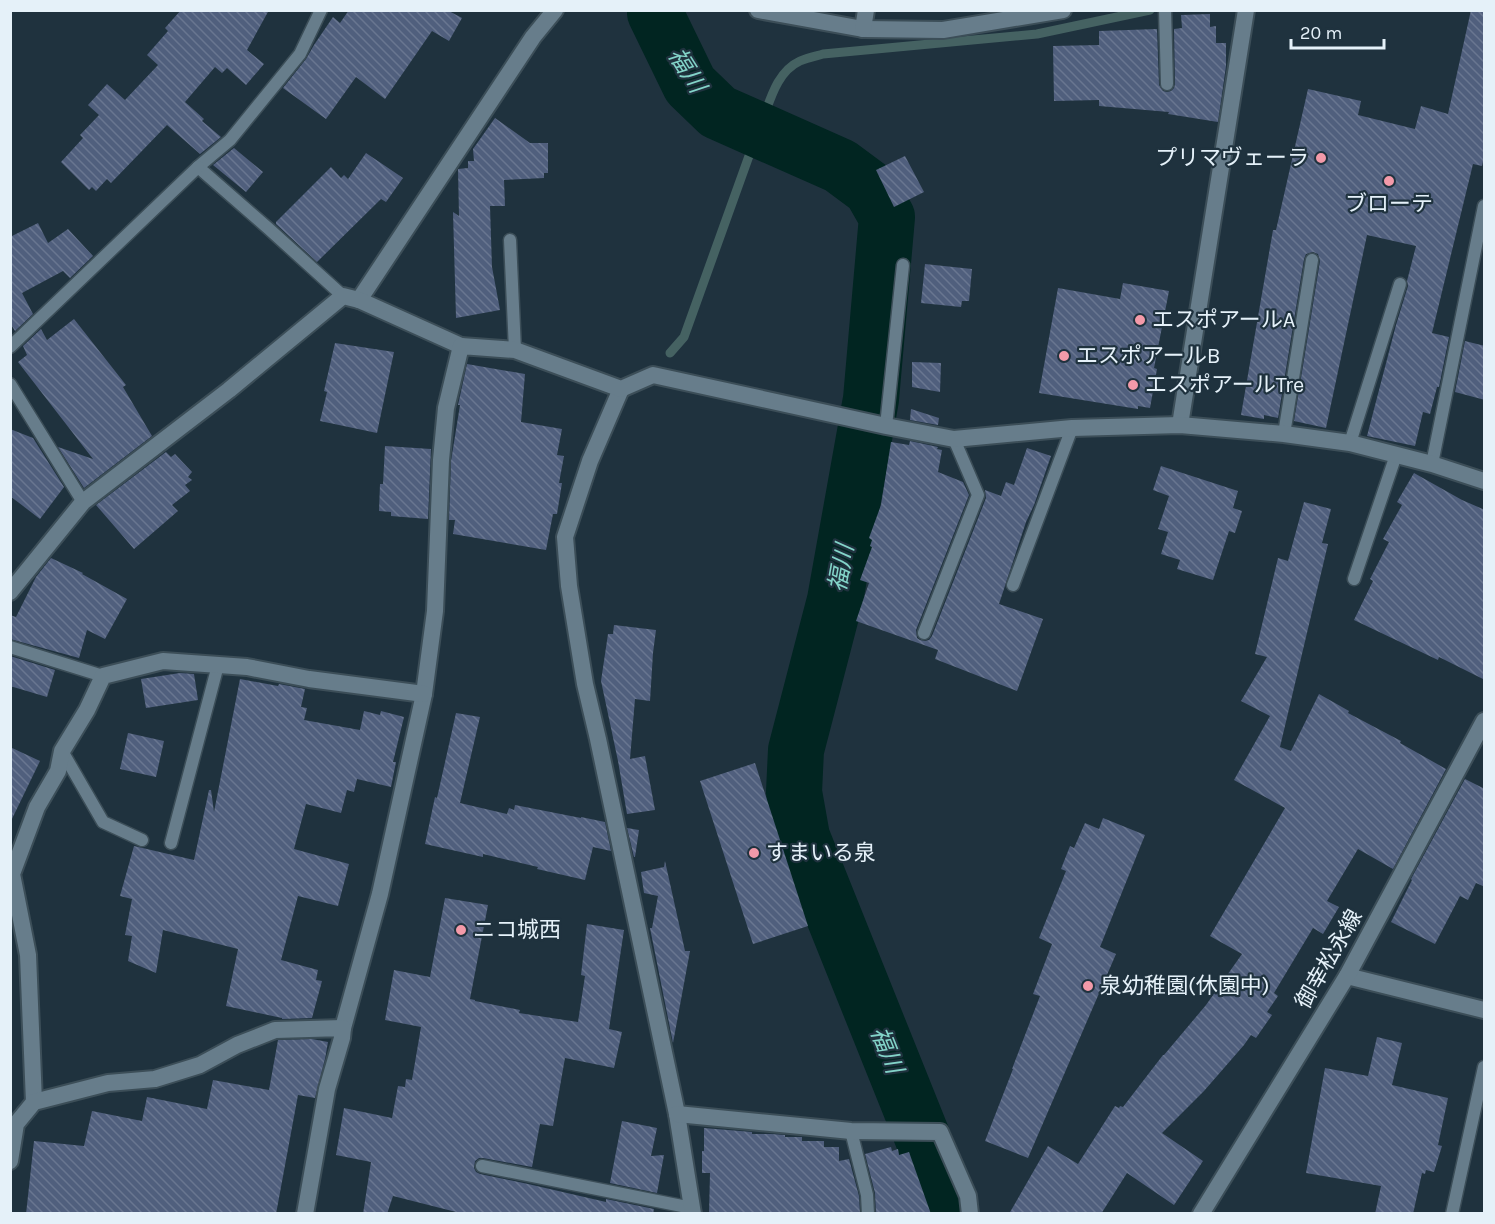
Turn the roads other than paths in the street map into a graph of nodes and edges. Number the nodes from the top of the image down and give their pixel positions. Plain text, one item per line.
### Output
1 (321, 10) edge
2 (555, 10) edge
3 (758, 10) edge
4 (866, 10) edge
5 (1063, 10) edge
6 (1246, 10) edge
7 (1165, 12) edge
8 (863, 28) junction
9 (1167, 84) dead end
10 (198, 167) junction
11 (1485, 206) edge
12 (510, 240) dead end
13 (1312, 260) dead end
14 (903, 265) dead end
15 (1400, 284) dead end
16 (351, 298) junction
17 (461, 346) junction
18 (10, 347) edge
19 (515, 350) junction
20 (10, 384) edge
21 (621, 388) junction
22 (882, 425) junction
23 (1180, 425) junction
24 (1072, 428) junction
25 (1284, 434) junction
26 (954, 439) junction
27 (1350, 443) junction
28 (1396, 455) junction
29 (1432, 464) junction
30 (1485, 481) edge
31 (83, 502) junction
32 (1354, 579) dead end
33 (1013, 585) dead end
34 (10, 592) edge
35 (924, 633) dead end
36 (10, 647) edge
37 (218, 665) junction
38 (103, 676) junction
39 (424, 694) junction
40 (1485, 721) edge
41 (62, 751) junction
42 (142, 840) dead end
43 (171, 843) dead end
44 (1347, 976) junction
45 (1485, 1010) edge
46 (343, 1028) junction
47 (1485, 1067) edge
48 (34, 1102) junction
49 (677, 1114) junction
50 (851, 1131) junction
51 (10, 1161) edge
52 (482, 1166) dead end
53 (693, 1211) edge
54 (305, 1214) edge
55 (868, 1214) edge
56 (970, 1214) edge
57 (1201, 1214) edge
58 (1452, 1214) edge

1 - 10 lane
2 - 16 street
3 - 8 street
4 - 8 street
5 - 8 street
6 - 23 street
7 - 9 lane
10 - 16 lane
10 - 18 lane
11 - 29 lane
12 - 19 lane
13 - 25 lane
14 - 22 lane
15 - 27 lane
16 - 17 street
16 - 31 street
17 - 19 street
17 - 39 street
19 - 21 street
20 - 31 lane
21 - 22 street
21 - 49 street
22 - 26 street
23 - 24 street
23 - 25 street
24 - 26 street
24 - 33 lane
25 - 27 street
26 - 35 lane
27 - 28 street
28 - 29 street
28 - 32 lane
29 - 30 street
31 - 34 street
36 - 38 lane
37 - 38 street
37 - 39 street
37 - 43 lane
38 - 41 street
39 - 46 street
40 - 44 street, 御幸松永線
41 - 42 lane
41 - 48 street
44 - 45 street
44 - 57 street, 御幸松永線
46 - 48 street
46 - 54 street
47 - 58 lane
48 - 51 street
49 - 50 street
49 - 53 street
50 - 55 lane
50 - 56 street
52 - 53 lane

